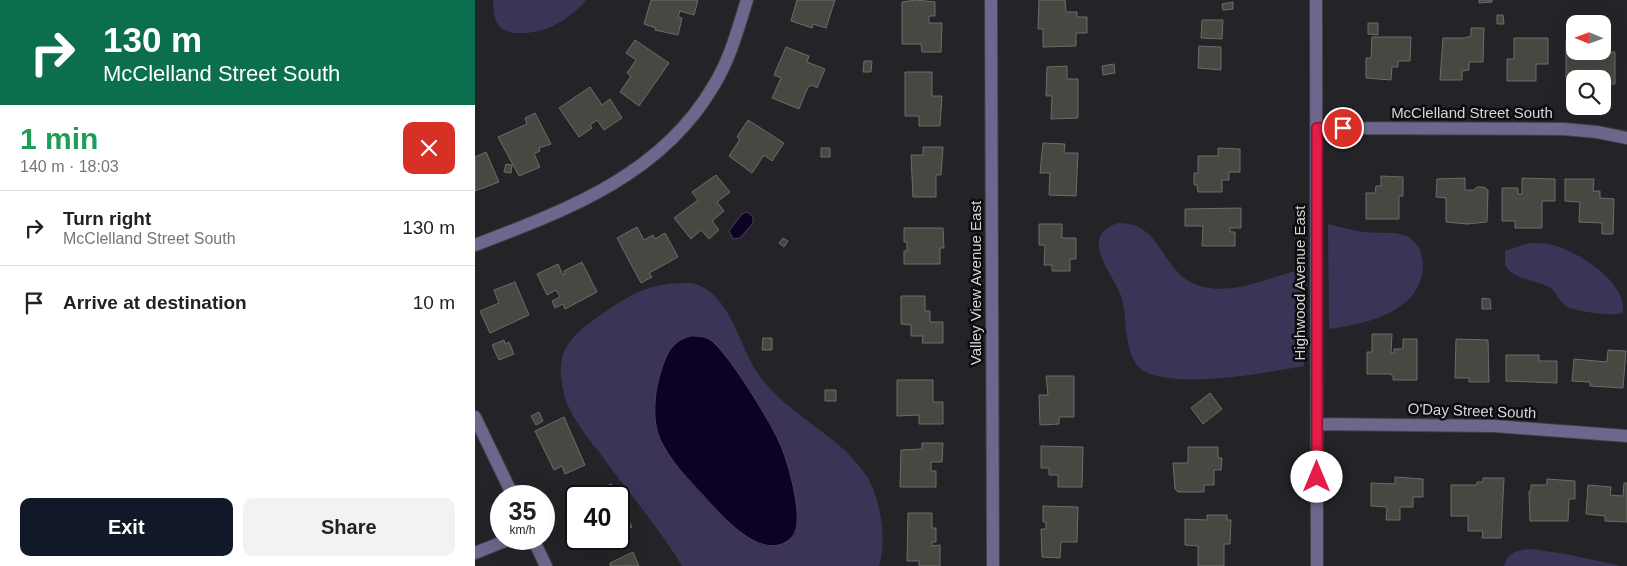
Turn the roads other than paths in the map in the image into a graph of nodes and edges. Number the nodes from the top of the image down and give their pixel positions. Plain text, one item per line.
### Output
1 (747, 0) edge
2 (991, 0) edge
3 (1317, 0) edge
4 (1317, 128) junction
5 (1627, 138) edge
6 (475, 245) edge
7 (475, 417) edge
8 (1317, 424) junction
9 (1627, 436) edge
10 (508, 485) edge
11 (490, 547) edge
12 (538, 550) edge
13 (475, 553) edge
14 (546, 566) edge
15 (993, 566) edge
16 (1317, 566) edge

1 - 6 street
2 - 15 street, Valley View Avenue East
3 - 4 street, Highwood Avenue East
4 - 5 street, McClelland Street South
4 - 8 street, Highwood Avenue East
7 - 10 street
8 - 9 street, O'Day Street South
8 - 16 street, Highwood Avenue East
11 - 13 street
12 - 14 street

